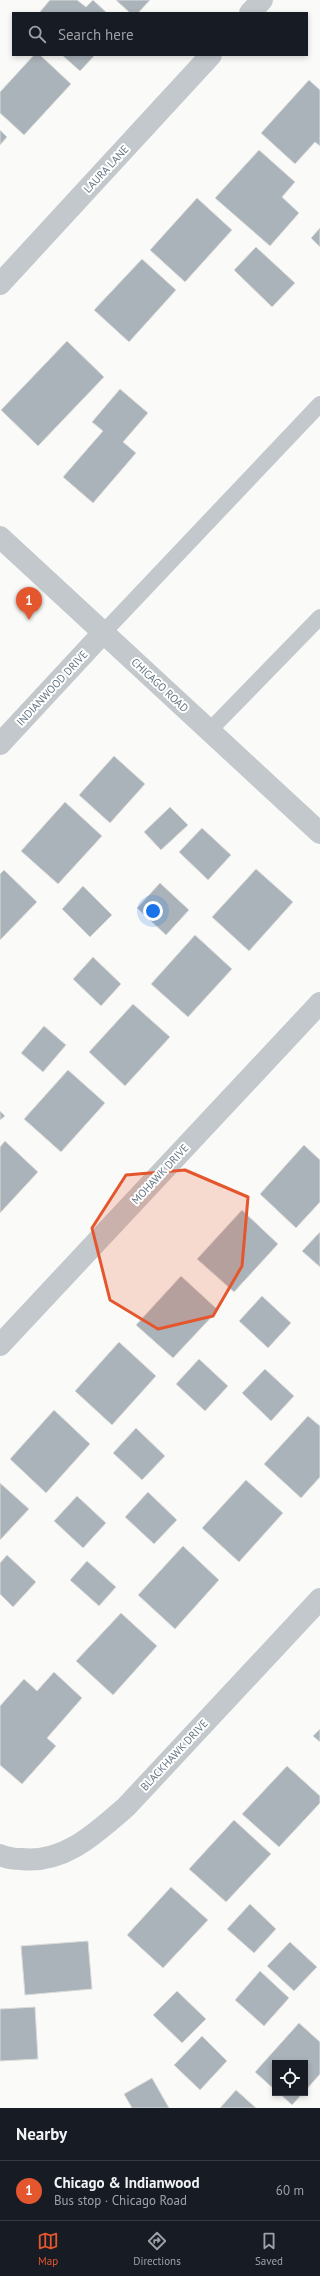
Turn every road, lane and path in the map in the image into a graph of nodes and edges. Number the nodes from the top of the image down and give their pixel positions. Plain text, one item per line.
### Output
1 (262, 0) edge
2 (251, 12) edge
3 (210, 56) edge
4 (0, 284) edge
5 (320, 404) edge
6 (0, 537) edge
7 (320, 617) edge
8 (103, 633) junction
9 (209, 731) junction
10 (0, 744) edge
11 (320, 834) edge
12 (320, 1003) edge
13 (0, 1345) edge
14 (320, 1599) edge
15 (0, 1855) edge

1 - 2 street
3 - 4 street, LAURA LANE
5 - 8 lane
6 - 8 street, CHICAGO ROAD
7 - 9 lane
8 - 9 street, CHICAGO ROAD
8 - 10 street, INDIANWOOD DRIVE
9 - 11 street, CHICAGO ROAD
12 - 13 street, MOHAWK DRIVE
14 - 15 street, BLACKHAWK DRIVE

